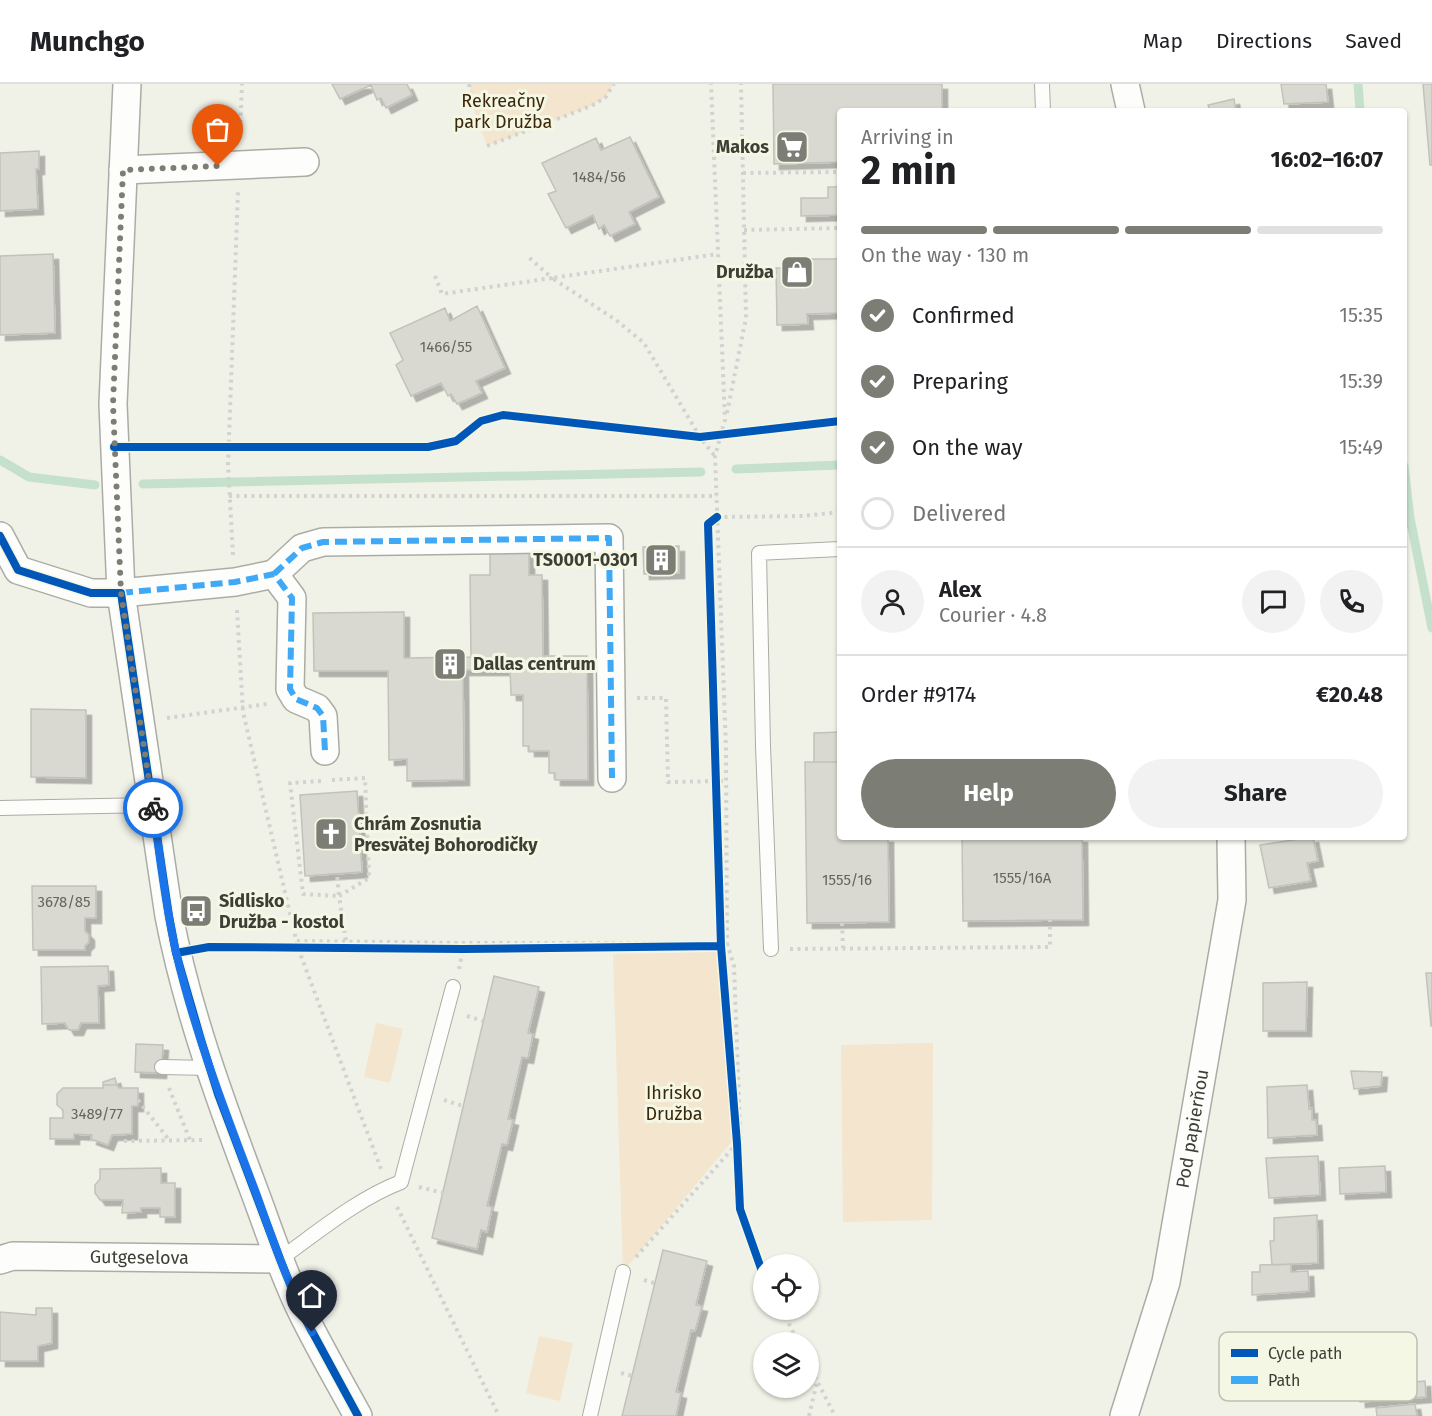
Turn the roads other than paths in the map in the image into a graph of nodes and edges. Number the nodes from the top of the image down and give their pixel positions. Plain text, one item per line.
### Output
1 (127, 84) edge
2 (1042, 84) edge
3 (1125, 84) edge
4 (1044, 108) edge
5 (1130, 108) edge
6 (304, 162) dead end
7 (123, 170) junction
8 (0, 536) edge
9 (837, 549) edge
10 (274, 574) junction
11 (121, 593) junction
12 (325, 751) dead end
13 (612, 778) dead end
14 (152, 805) junction
15 (0, 808) edge
16 (1231, 840) edge
17 (771, 949) road end
18 (453, 987) dead end
19 (162, 1067) road end
20 (210, 1068) junction
21 (280, 1259) junction
22 (0, 1260) edge
23 (623, 1272) road end
24 (358, 1416) edge
25 (590, 1416) edge
26 (1124, 1416) edge

1 - 7 street
2 - 4 lane
3 - 5 street
6 - 7 street
7 - 11 street
8 - 11 street
9 - 17 lane
10 - 11 street
10 - 12 street
10 - 13 street
11 - 14 street
14 - 15 lane
14 - 20 street
16 - 26 street, Pod papierňou
18 - 21 lane
19 - 20 lane
20 - 21 street
21 - 22 street, Gutgeselova
21 - 24 street
23 - 25 lane

